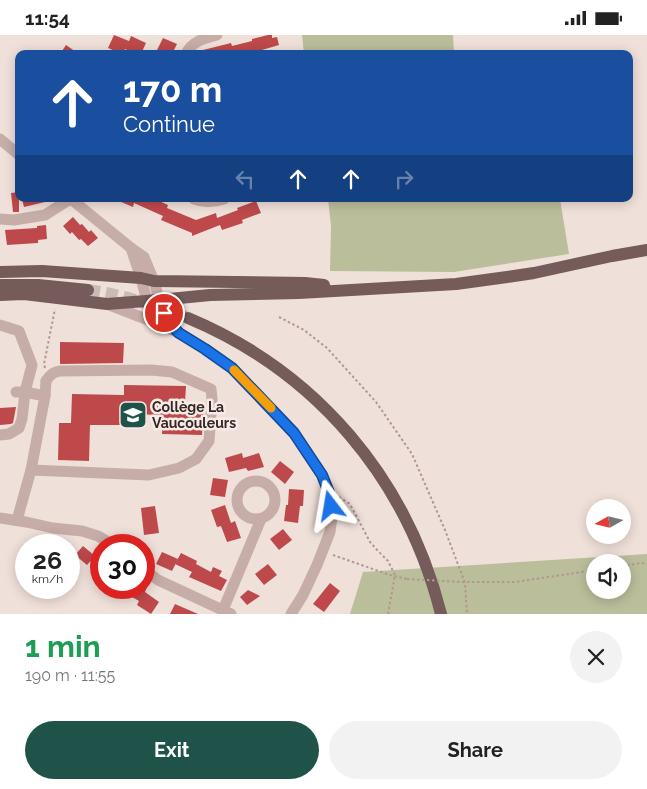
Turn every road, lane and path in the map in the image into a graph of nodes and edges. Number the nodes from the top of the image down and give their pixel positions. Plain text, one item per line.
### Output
1 (218, 35) edge
2 (188, 50) edge
3 (0, 139) edge
4 (15, 152) edge
5 (65, 202) edge
6 (74, 202) edge
7 (0, 219) edge
8 (647, 250) edge
9 (0, 272) edge
10 (148, 279) junction
11 (0, 285) edge
12 (361, 289) junction
13 (88, 290) tunnel mouth
14 (0, 295) edge
15 (57, 298) junction
16 (180, 298) junction
17 (153, 301) junction
18 (107, 304) junction
19 (279, 317) dead end
20 (188, 318) tunnel mouth
21 (156, 323) junction
22 (0, 325) edge
23 (179, 333) junction
24 (38, 364) junction
25 (46, 381) junction
26 (20, 392) junction
27 (45, 395) junction
28 (0, 435) edge
29 (31, 470) junction
30 (330, 495) junction
31 (0, 518) edge
32 (261, 519) dead end
33 (17, 520) junction
34 (92, 534) edge
35 (323, 552) junction
36 (647, 564) edge
37 (631, 565) edge
38 (586, 571) edge
39 (395, 575) junction
40 (155, 577) edge
41 (463, 582) junction
42 (227, 612) edge
43 (291, 614) edge
44 (388, 614) edge
45 (440, 614) edge
46 (467, 614) edge

1 - 2 street
3 - 4 street
5 - 7 street
6 - 10 street
8 - 12 main road
9 - 10 main road
10 - 12 main road
10 - 17 street
11 - 13 main road
12 - 16 main road
14 - 15 main road
15 - 18 main road
15 - 24 path
16 - 17 main road
16 - 23 street
17 - 18 main road
17 - 21 street
17 - 23 street
18 - 21 street
19 - 41 path
20 - 45 main road
21 - 23 street
22 - 24 street
23 - 30 street
24 - 25 street
24 - 26 street
25 - 27 street
25 - 29 street
26 - 27 street
26 - 28 street
27 - 29 street
29 - 33 street
30 - 35 street
30 - 39 path
31 - 33 street
32 - 42 street
33 - 34 street
35 - 39 path
35 - 43 street
36 - 37 path
38 - 41 path
39 - 41 path, bridge
39 - 44 path
40 - 42 street
41 - 46 path

